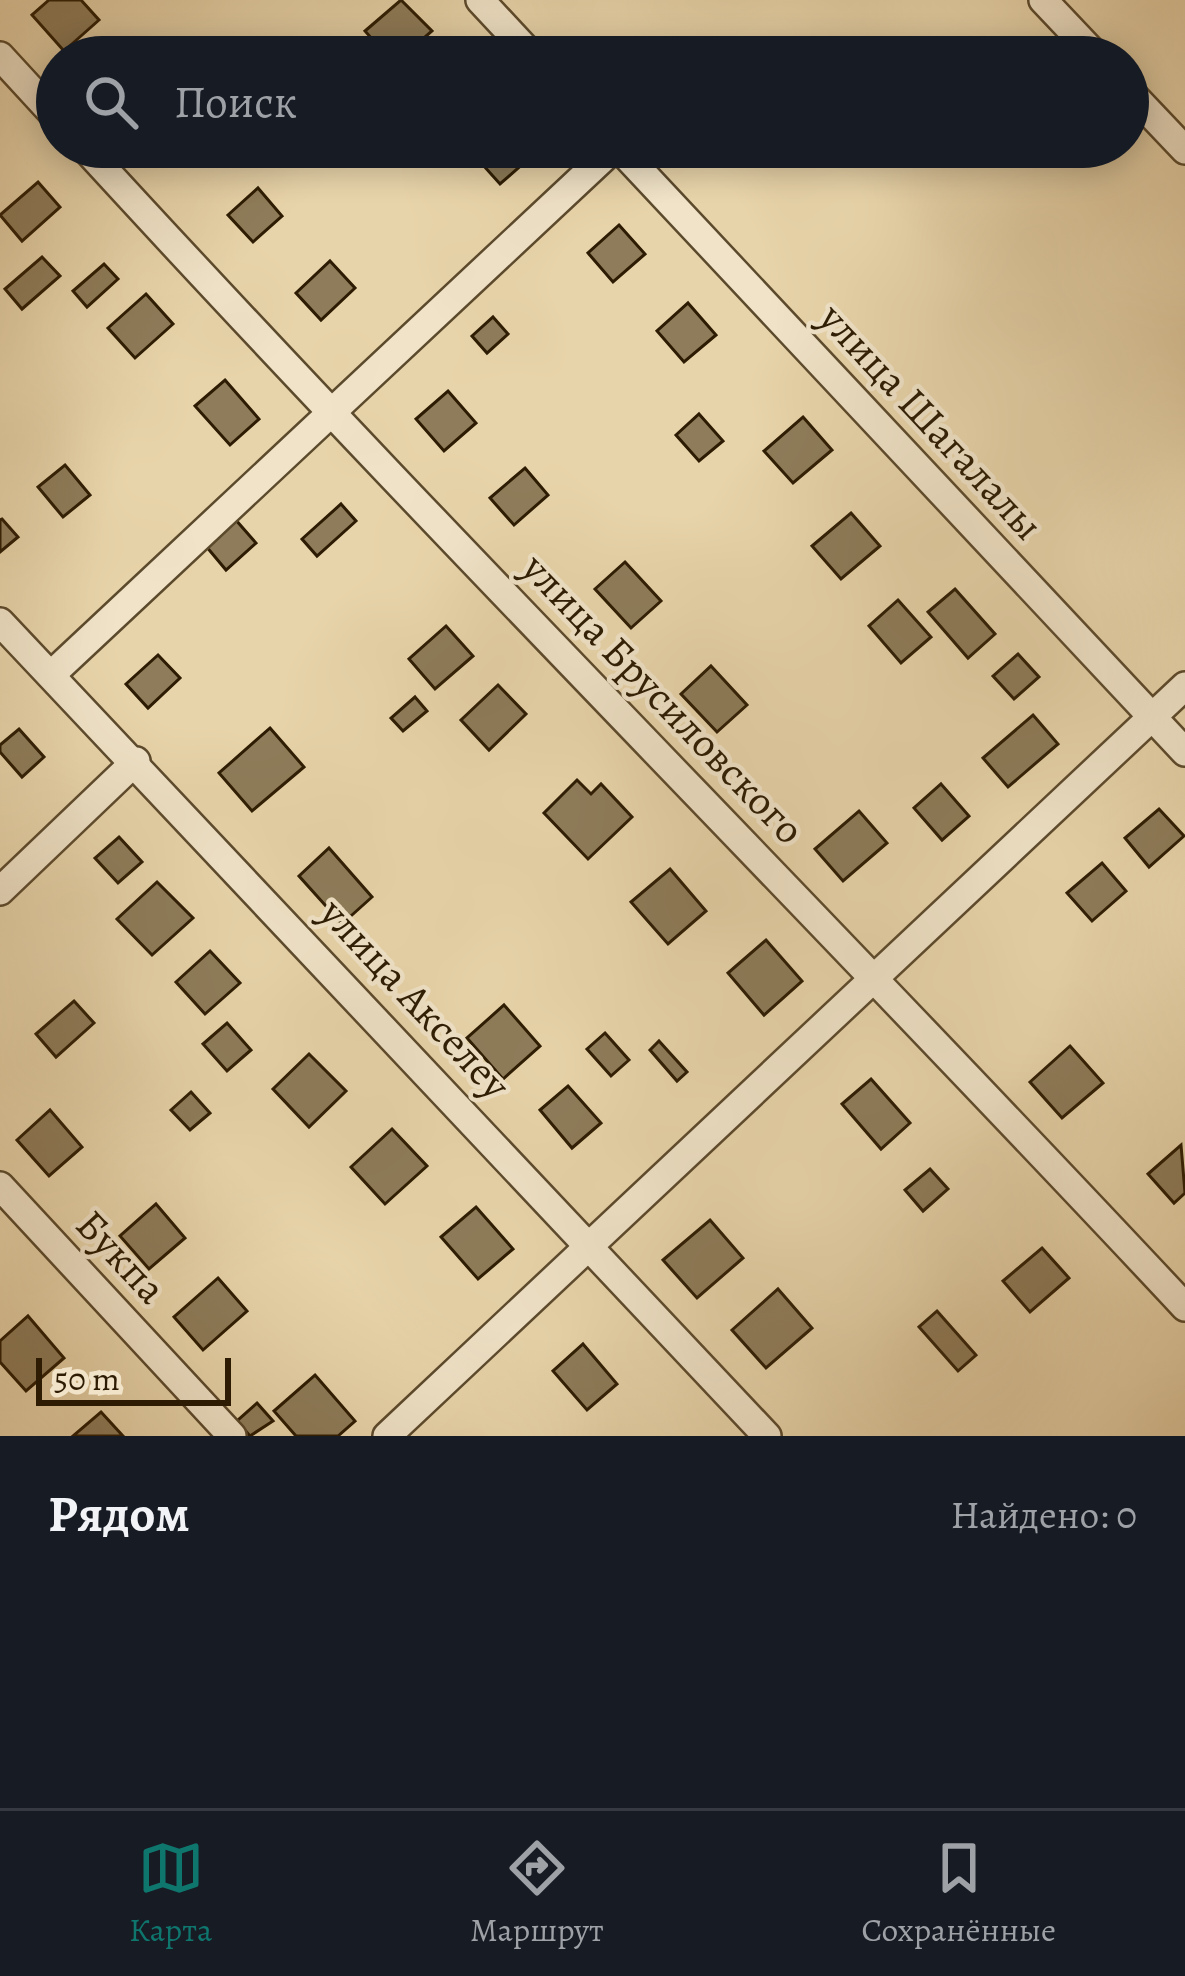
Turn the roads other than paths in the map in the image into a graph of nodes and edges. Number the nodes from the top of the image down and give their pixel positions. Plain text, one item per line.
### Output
1 (480, 0) edge
2 (1043, 0) edge
3 (513, 36) edge
4 (1077, 36) edge
5 (0, 56) edge
6 (36, 95) edge
7 (1149, 112) edge
8 (1185, 150) edge
9 (103, 168) edge
10 (594, 168) edge
11 (636, 168) edge
12 (330, 416) junction
13 (0, 622) edge
14 (51, 675) junction
15 (1185, 686) edge
16 (1152, 717) junction
17 (1185, 752) edge
18 (136, 761) junction
19 (0, 890) edge
20 (877, 977) junction
21 (0, 1186) edge
22 (589, 1244) junction
23 (1185, 1307) edge
24 (232, 1436) edge
25 (387, 1436) edge
26 (767, 1436) edge

1 - 3 street
2 - 4 street
5 - 6 street
7 - 8 street
9 - 12 street, улица Брусиловского
10 - 12 street
11 - 16 street, улица Шагалалы
12 - 14 street
12 - 20 street, улица Брусиловского
13 - 14 street, улица Акселеу
14 - 18 street, улица Акселеу
15 - 16 street
16 - 17 street, улица Шагалалы
16 - 20 street
18 - 19 street
18 - 22 street, улица Акселеу
20 - 22 street
20 - 23 street, улица Брусиловского
21 - 24 street, Букпа
22 - 25 street
22 - 26 street, улица Акселеу

